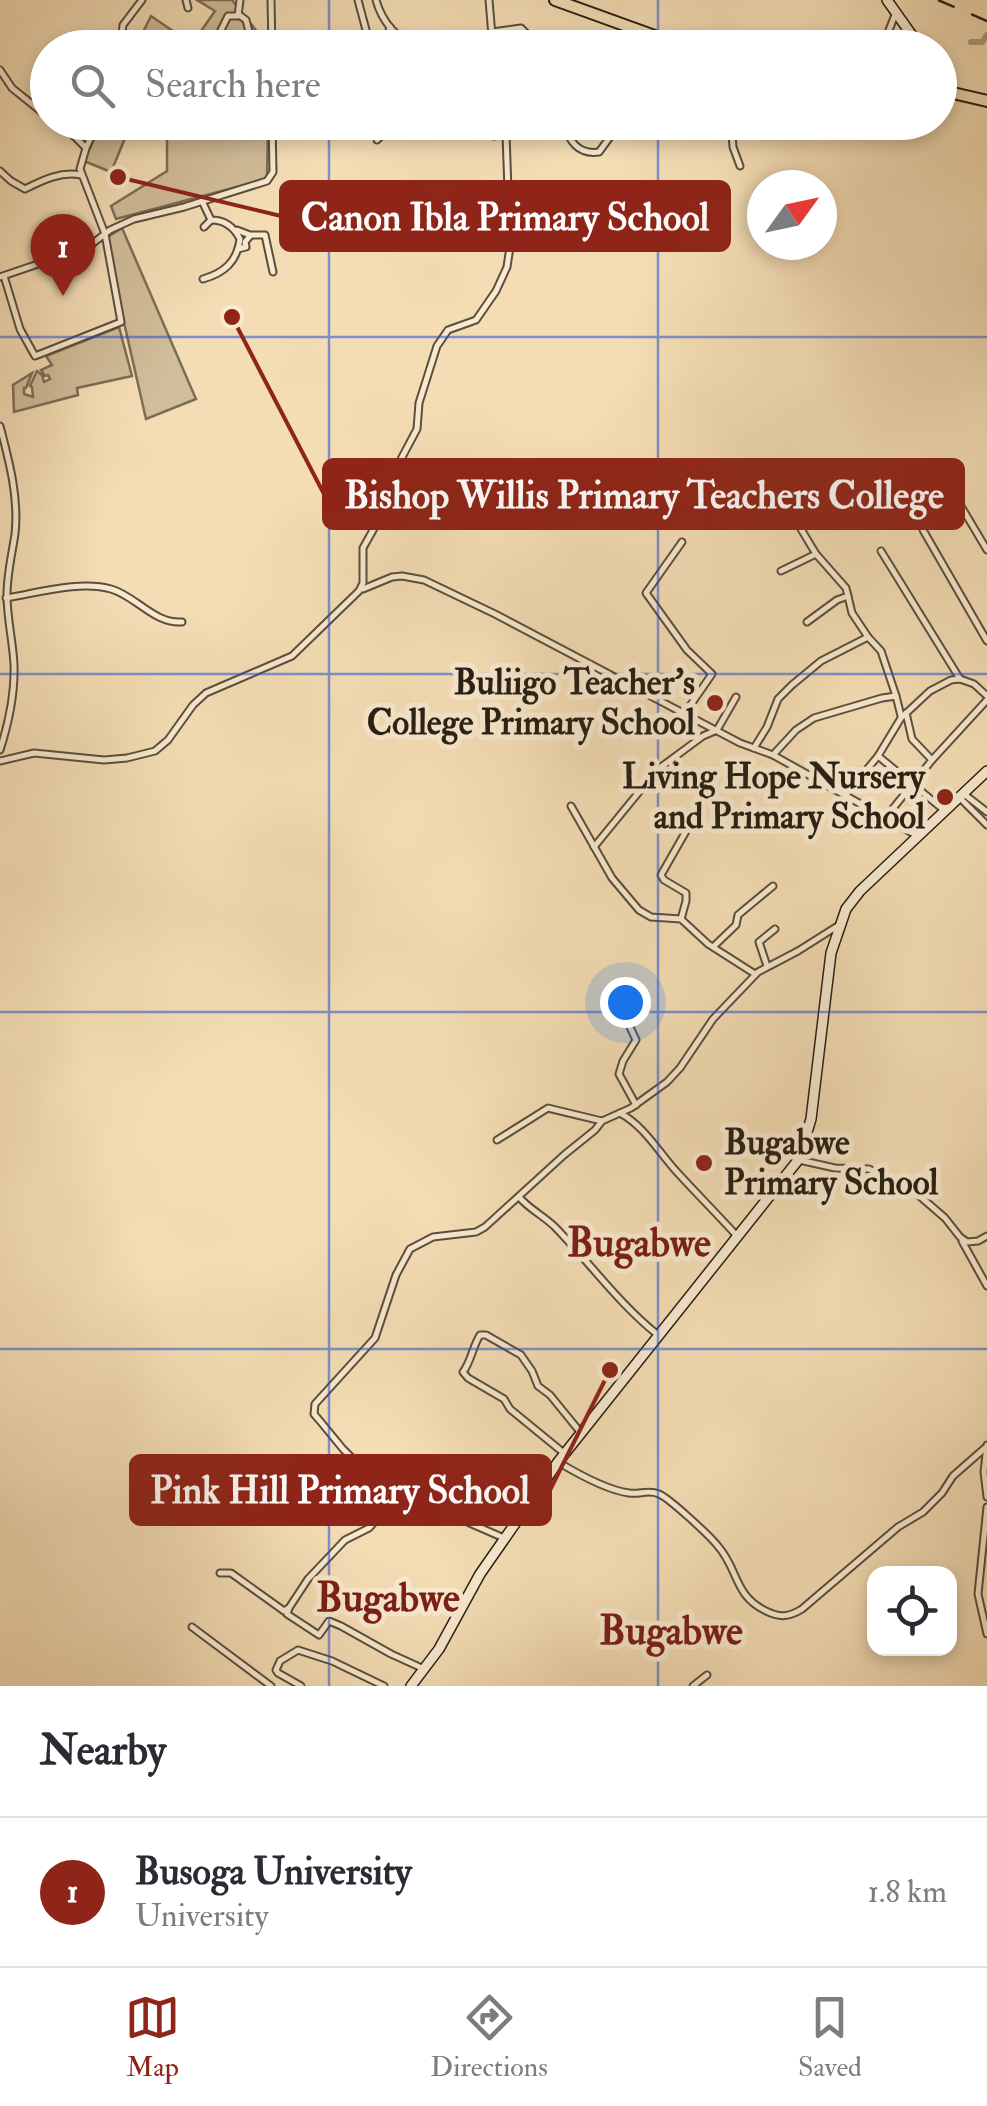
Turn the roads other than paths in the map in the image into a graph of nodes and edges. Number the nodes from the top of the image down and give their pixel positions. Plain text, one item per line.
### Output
1 (142, 0) edge
2 (240, 0) edge
3 (272, 0) edge
4 (358, 0) edge
5 (376, 0) edge
6 (489, 0) edge
7 (556, 0) edge
8 (887, 0) edge
9 (587, 6) edge
10 (896, 12) junction
11 (238, 14) junction
12 (390, 27) junction
13 (122, 30) edge
14 (221, 30) edge
15 (249, 30) edge
16 (272, 30) edge
17 (366, 30) edge
18 (389, 30) edge
19 (392, 30) edge
20 (493, 30) edge
21 (633, 30) edge
22 (889, 30) edge
23 (909, 30) edge
24 (0, 70) edge
25 (957, 94) edge
26 (30, 101) edge
27 (987, 101) edge
28 (78, 140) edge
29 (90, 140) edge
30 (272, 140) edge
31 (506, 140) edge
32 (570, 140) edge
33 (608, 140) edge
34 (733, 140) edge
35 (86, 148) junction
36 (740, 166) dead end
37 (0, 170) edge
38 (81, 175) junction
39 (98, 198) dead end
40 (202, 201) junction
41 (91, 203) junction
42 (211, 220) junction
43 (204, 227) dead end
44 (234, 230) junction
45 (104, 234) junction
46 (252, 234) junction
47 (238, 249) junction
48 (274, 272) dead end
49 (2, 276) edge
50 (203, 278) dead end
51 (0, 426) edge
52 (952, 491) dead end
53 (786, 504) dead end
54 (923, 530) dead end
55 (682, 542) dead end
56 (987, 550) edge
57 (881, 551) dead end
58 (816, 554) junction
59 (781, 571) dead end
60 (359, 591) junction
61 (848, 596) junction
62 (6, 598) junction
63 (182, 622) dead end
64 (807, 622) dead end
65 (868, 637) junction
66 (987, 641) edge
67 (960, 679) junction
68 (896, 696) junction
69 (736, 697) dead end
70 (987, 698) edge
71 (685, 713) junction
72 (903, 716) junction
73 (716, 730) junction
74 (754, 748) junction
75 (0, 750) edge
76 (773, 755) junction
77 (878, 756) junction
78 (932, 760) junction
79 (0, 761) edge
80 (987, 771) edge
81 (911, 784) junction
82 (845, 796) junction
83 (962, 796) junction
84 (570, 806) dead end
85 (946, 812) junction
86 (987, 812) edge
87 (886, 817) junction
88 (987, 825) edge
89 (689, 826) dead end
90 (918, 836) junction
91 (594, 848) junction
92 (774, 886) dead end
93 (682, 920) junction
94 (839, 926) junction
95 (776, 929) dead end
96 (714, 947) junction
97 (767, 966) junction
98 (755, 974) junction
99 (612, 988) dead end
100 (636, 1105) junction
101 (620, 1113) junction
102 (602, 1121) junction
103 (497, 1140) dead end
104 (798, 1160) junction
105 (519, 1197) junction
106 (736, 1236) junction
107 (987, 1236) edge
108 (960, 1237) junction
109 (987, 1286) edge
110 (658, 1335) junction
111 (582, 1433) junction
112 (986, 1446) edge
113 (562, 1458) junction
114 (987, 1498) edge
115 (405, 1507) junction
116 (987, 1507) edge
117 (505, 1538) junction
118 (220, 1573) dead end
119 (289, 1608) junction
120 (192, 1627) dead end
121 (987, 1634) edge
122 (424, 1669) junction
123 (707, 1675) dead end
124 (271, 1686) edge
125 (301, 1686) edge
126 (384, 1686) edge
127 (411, 1686) edge
128 (693, 1686) edge

1 - 13 street
2 - 11 street
3 - 16 street
4 - 17 street
5 - 12 street
6 - 20 street
7 - 9 main road
8 - 10 street
9 - 21 main road
10 - 22 street
10 - 23 street
11 - 14 street
11 - 15 street
12 - 18 street
12 - 19 street
24 - 26 street
25 - 27 main road
28 - 35 street
29 - 35 street
30 - 40 street
31 - 60 street
32 - 33 street
34 - 36 street
35 - 38 street
37 - 38 street
38 - 41 street
39 - 41 street
40 - 42 street
40 - 45 street
41 - 45 street
42 - 43 street
42 - 44 street
44 - 46 street
44 - 47 street
45 - 49 street
45 - 49 street
46 - 47 street
46 - 48 street
47 - 50 street
51 - 62 street
52 - 56 street
53 - 58 street
54 - 66 street
55 - 71 street
57 - 67 street
58 - 59 street
58 - 61 street
60 - 71 street
60 - 79 street
61 - 64 street
61 - 65 street
62 - 63 street
62 - 75 street
65 - 68 street
65 - 74 street
67 - 70 street
67 - 72 street
68 - 72 street
68 - 76 street
69 - 73 street
70 - 78 street
71 - 73 street
72 - 77 street
72 - 78 street
73 - 74 street
73 - 91 street
74 - 76 street
76 - 82 street
77 - 81 street
77 - 82 street
78 - 81 street
80 - 83 street
81 - 85 street
81 - 87 street
82 - 87 street
83 - 85 street
83 - 86 street
83 - 88 street
84 - 91 street
85 - 90 street
87 - 90 street
89 - 93 street
90 - 94 street
91 - 93 street
92 - 96 street
93 - 96 street
94 - 97 street
94 - 104 street
95 - 97 street
96 - 98 street
97 - 98 street
98 - 100 street
99 - 100 street
100 - 101 street
101 - 102 street
101 - 106 street
102 - 103 street
102 - 105 street
104 - 106 street
104 - 108 street
105 - 110 street
105 - 115 street
106 - 110 street
107 - 108 street
108 - 109 street
110 - 111 street
111 - 113 street
111 - 113 street
112 - 113 street
112 - 114 street
113 - 117 street
115 - 117 street
115 - 119 street
116 - 121 street
117 - 122 street
118 - 119 street
119 - 122 street
120 - 124 street
122 - 127 street
123 - 128 street
125 - 126 street

